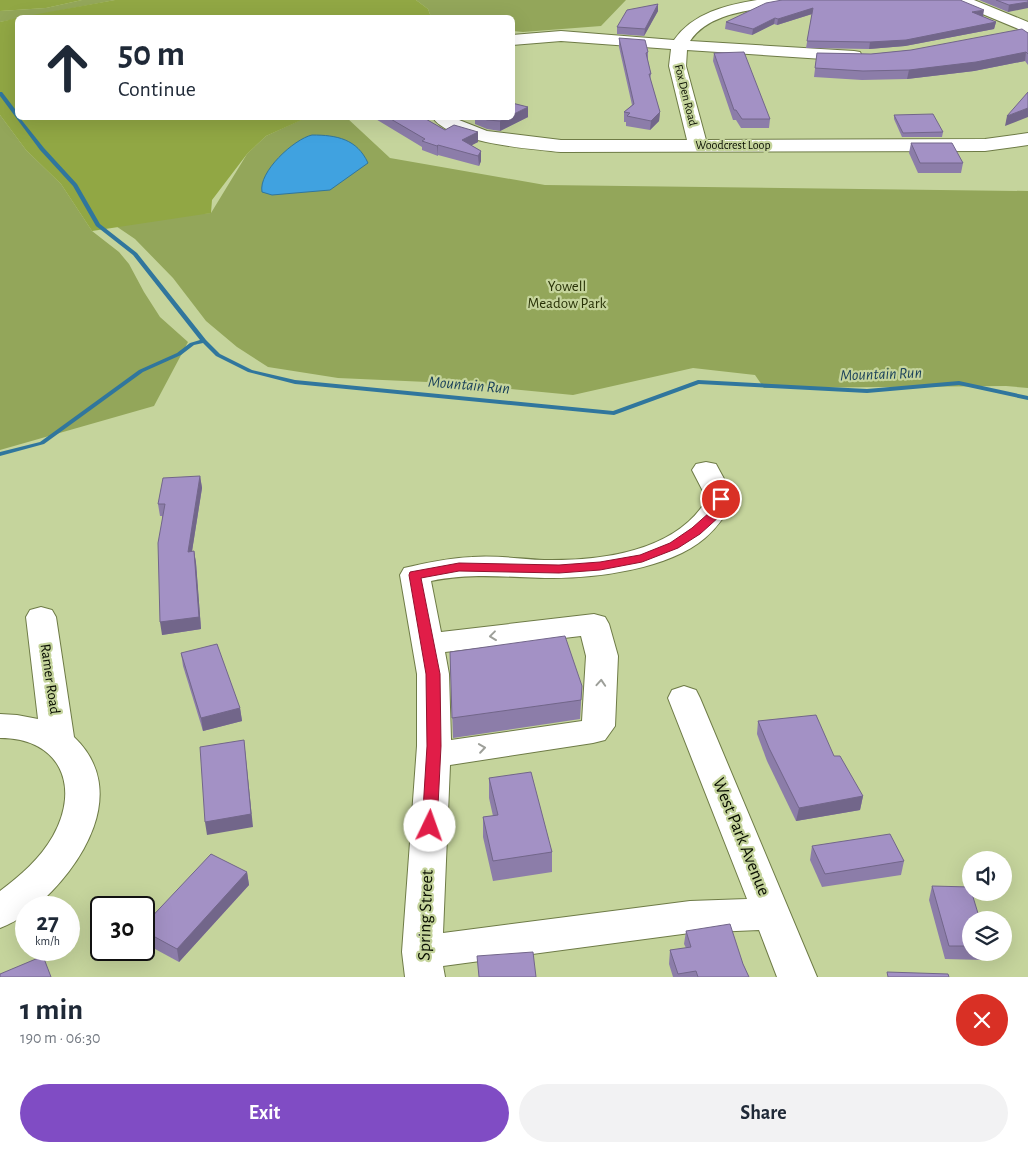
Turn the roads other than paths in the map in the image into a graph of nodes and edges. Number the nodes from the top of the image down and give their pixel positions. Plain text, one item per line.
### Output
1 (784, 0) edge
2 (961, 0) edge
3 (1028, 29) edge
4 (1000, 35) edge
5 (515, 40) edge
6 (679, 45) junction
7 (870, 56) edge
8 (446, 120) edge
9 (1028, 139) edge
10 (698, 145) junction
11 (706, 470) dead end
12 (41, 617) dead end
13 (430, 659) junction
14 (684, 698) dead end
15 (0, 726) edge
16 (58, 741) junction
17 (434, 755) junction
18 (0, 912) edge
19 (772, 914) junction
20 (423, 965) edge
21 (797, 977) edge

1 - 6 street, Fox Den Road
2 - 3 street
3 - 4 street
5 - 6 street
6 - 7 street
6 - 10 street, Fox Den Road
8 - 10 street, Woodcrest Loop
9 - 10 street, Woodcrest Loop
11 - 13 street, Spring Street
12 - 16 street, Ramer Road
13 - 17 street, Spring Street
17 -> 13 street
14 - 19 street, West Park Avenue
15 - 16 street
16 - 18 street
17 - 20 street, Spring Street
19 - 20 street
19 - 21 street, West Park Avenue

